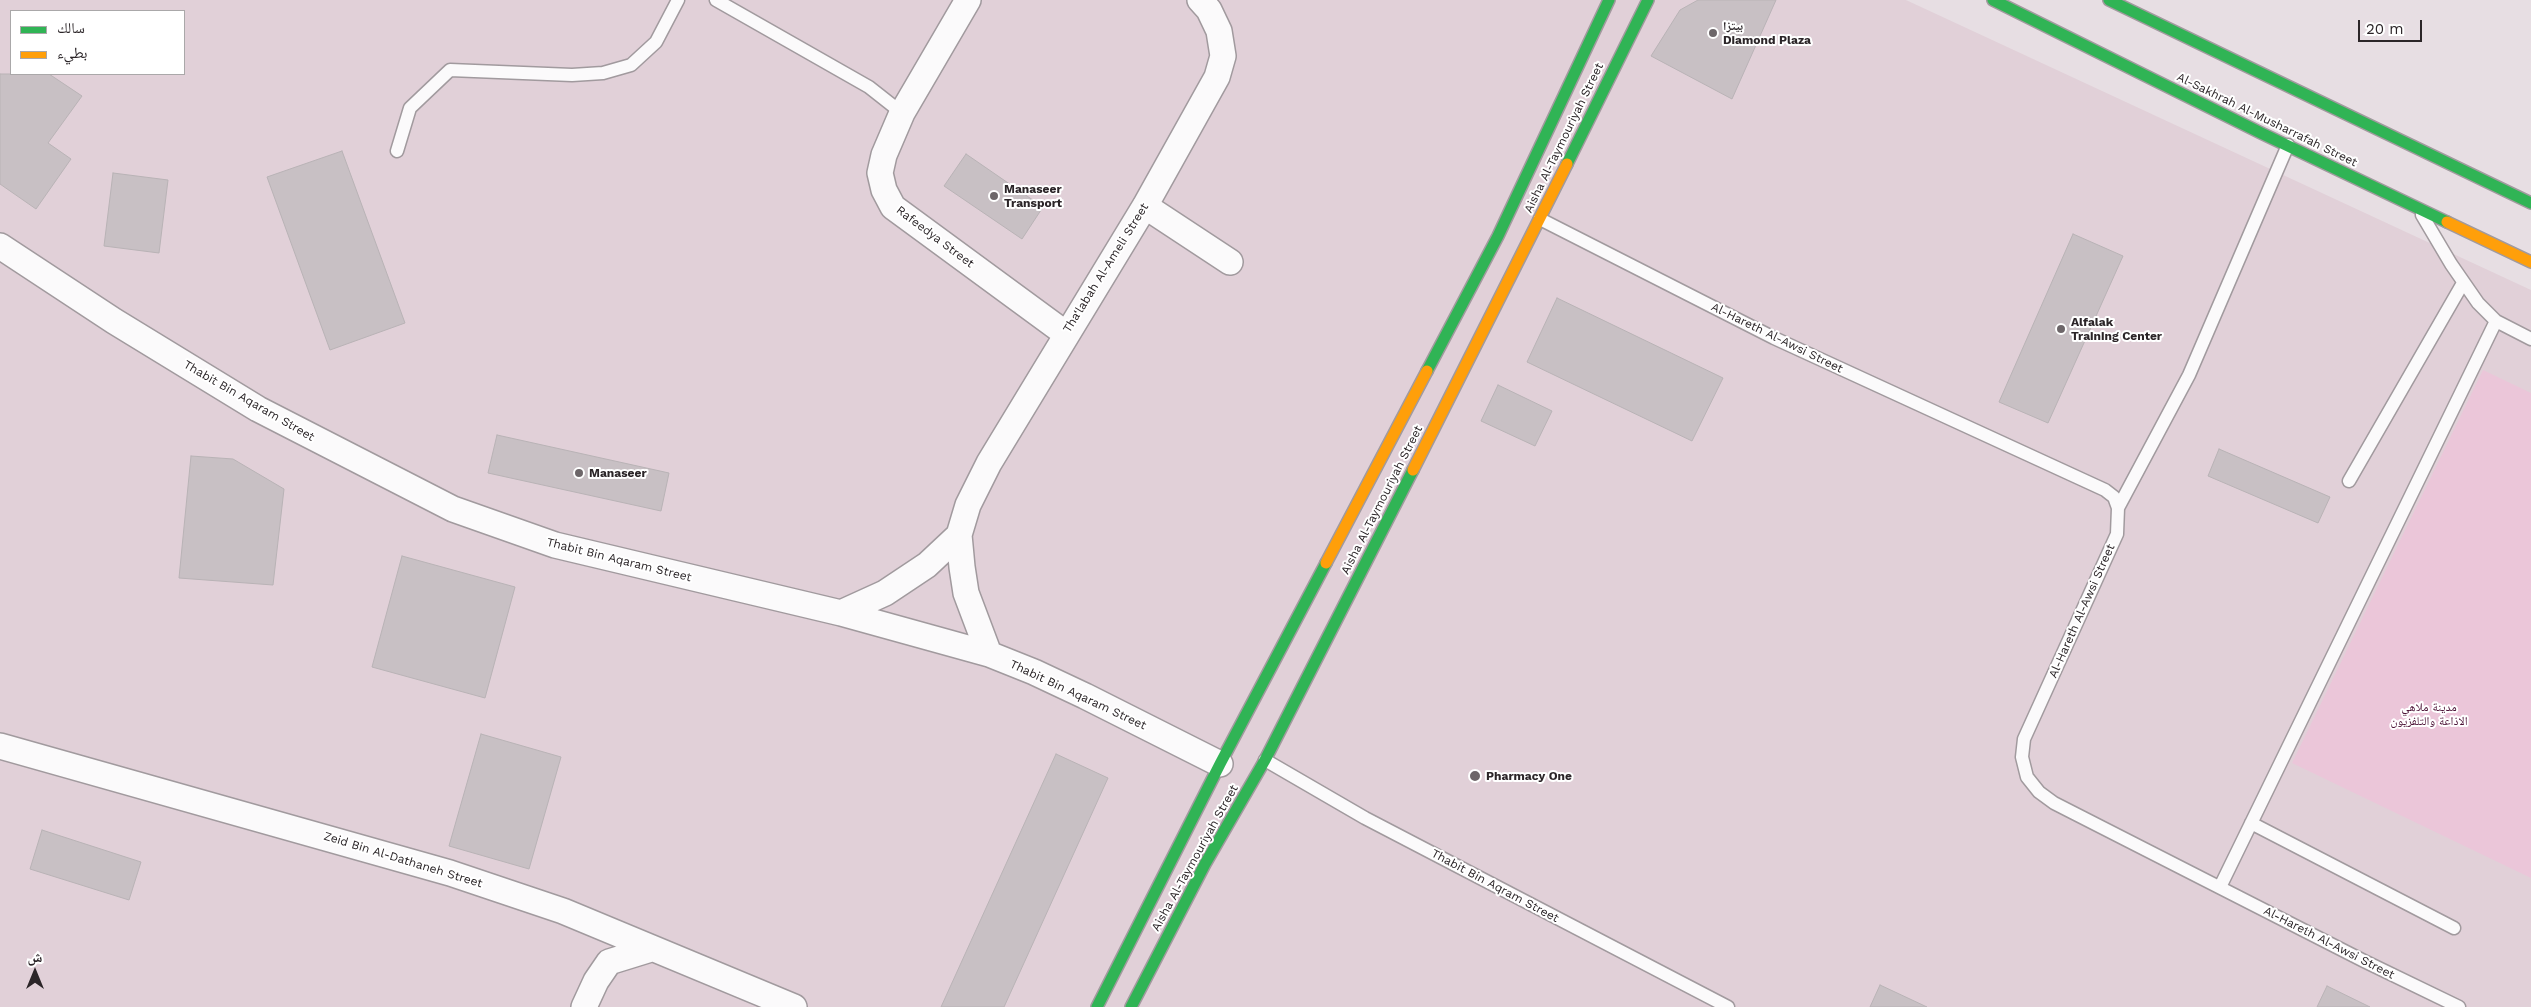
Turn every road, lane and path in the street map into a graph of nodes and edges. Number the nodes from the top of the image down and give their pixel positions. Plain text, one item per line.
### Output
1 (678, 0) edge
2 (716, 0) edge
3 (968, 0) edge
4 (1200, 0) edge
5 (1608, 0) edge
6 (1993, 0) edge
7 (2109, 0) edge
8 (1648, 1) edge
9 (1591, 10) dead end
10 (1589, 38) junction
11 (902, 113) junction
12 (2288, 145) junction
13 (397, 151) dead end
14 (2531, 203) edge
15 (1145, 206) junction
16 (2418, 208) junction
17 (1540, 220) junction
18 (0, 246) edge
19 (1230, 262) dead end
20 (2531, 262) edge
21 (2463, 283) junction
22 (2496, 321) junction
23 (1066, 334) junction
24 (2531, 340) edge
25 (2349, 481) dead end
26 (2118, 508) junction
27 (959, 535) junction
28 (841, 613) junction
29 (990, 654) junction
30 (0, 746) edge
31 (1265, 760) junction
32 (1220, 764) junction
33 (2251, 823) junction
34 (2220, 887) junction
35 (2454, 928) dead end
36 (651, 949) junction
37 (584, 1007) edge
38 (794, 1007) edge
39 (1097, 1007) edge
40 (1131, 1007) edge
41 (1728, 1007) edge
42 (2459, 1007) edge

1 - 13 lane
2 - 11 lane
3 - 11 street, Rafeedya Street
4 - 15 street, Tha‘labah Al-Ameli Street
5 - 10 street, Aisha Al-Taymouriyah Street
6 - 12 street, Al-Sakhrah Al-Musharrafah Street
7 - 14 street
8 - 17 street, Aisha Al-Taymouriyah Street
9 - 10 street
10 - 32 street, Aisha Al-Taymouriyah Street
11 - 23 street, Rafeedya Street
12 - 16 street, Al-Sakhrah Al-Musharrafah Street
12 - 26 lane
15 - 19 street
15 - 23 street, Tha‘labah Al-Ameli Street
16 - 20 street, Al-Sakhrah Al-Musharrafah Street
16 - 21 lane
17 - 26 lane, Al-Hareth Al-Awsi Street
17 - 31 street, Aisha Al-Taymouriyah Street
18 - 28 street, Thabit Bin Aqaram Street
21 - 22 lane
21 - 25 lane
22 - 24 lane
22 - 33 lane
23 - 27 street, Tha‘labah Al-Ameli Street
26 - 34 lane, Al-Hareth Al-Awsi Street
27 - 28 street
27 - 29 street, Tha‘labah Al-Ameli Street
28 - 29 street, Thabit Bin Aqaram Street
29 - 32 street, Thabit Bin Aqaram Street
30 - 36 street, Zeid Bin Al-Dathaneh Street
31 - 40 street, Aisha Al-Taymouriyah Street
31 - 41 lane, Thabit Bin Aqram Street
32 - 39 street, Aisha Al-Taymouriyah Street
33 - 34 lane
33 - 35 lane
34 - 42 lane, Al-Hareth Al-Awsi Street
36 - 37 street
36 - 38 street, Zeid Bin Al-Dathaneh Street

